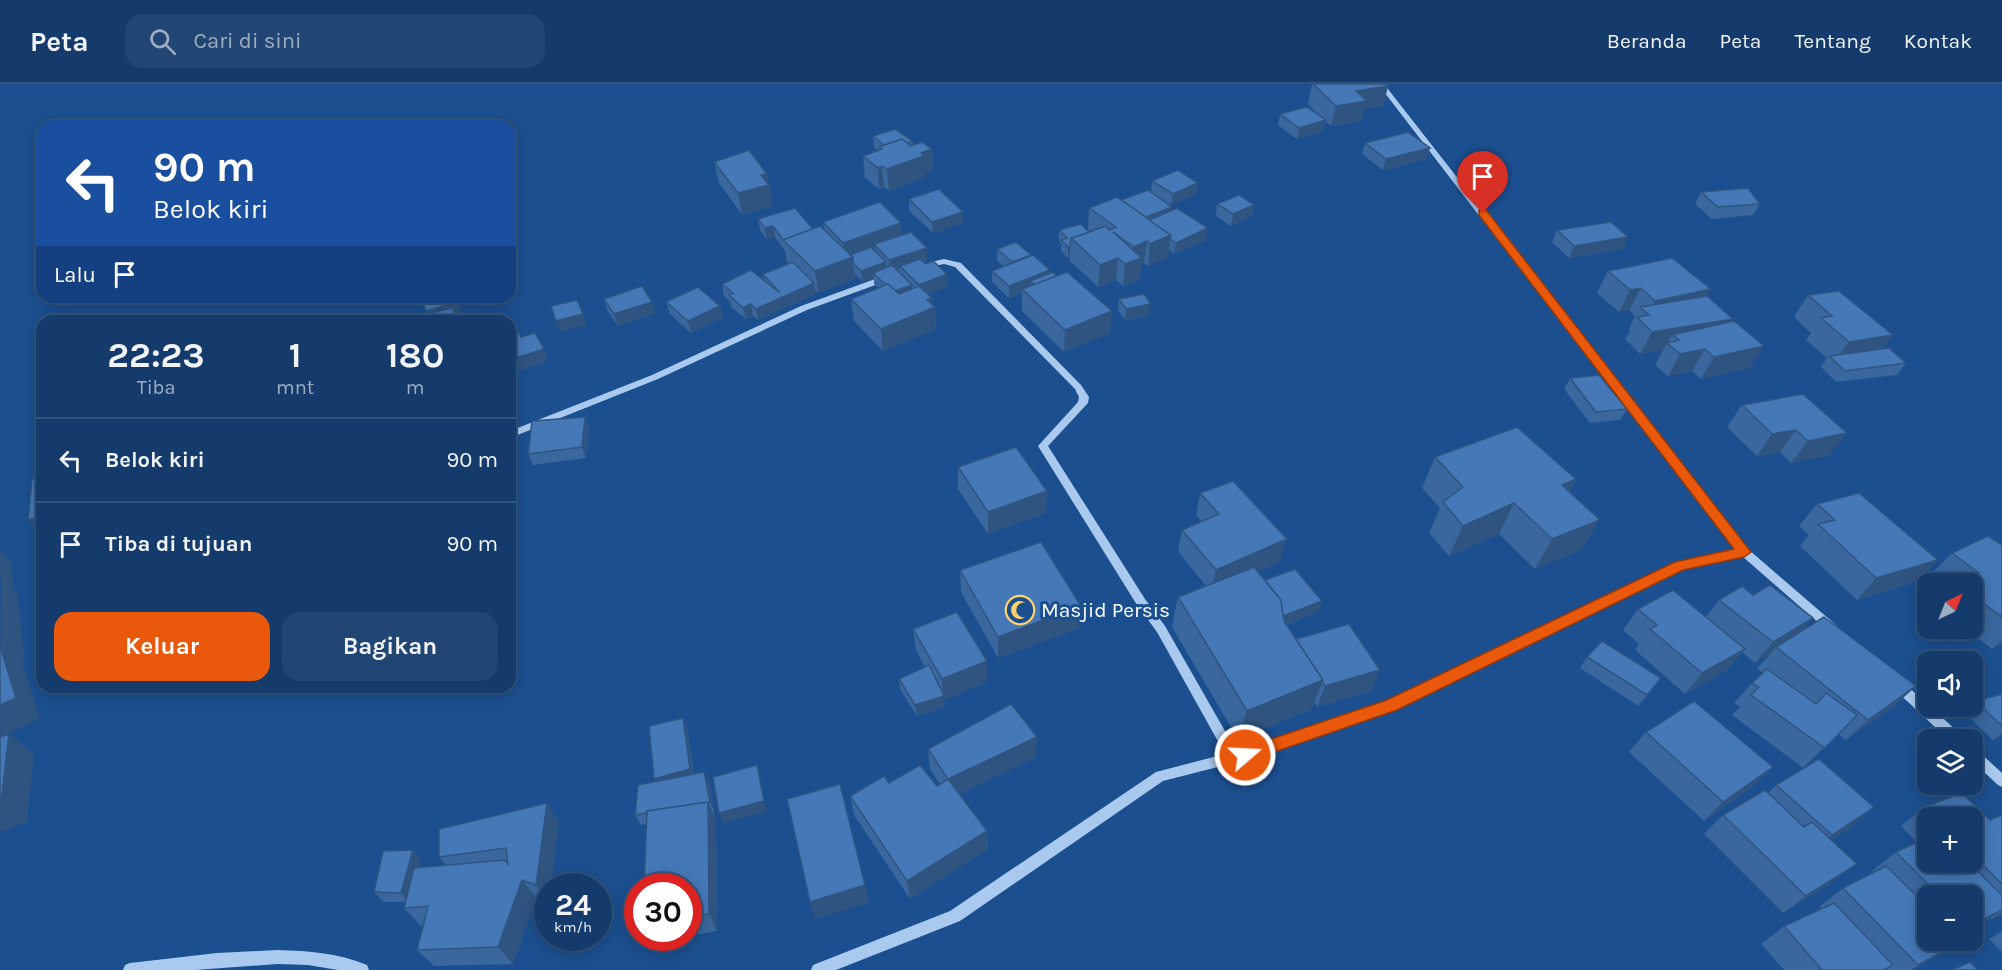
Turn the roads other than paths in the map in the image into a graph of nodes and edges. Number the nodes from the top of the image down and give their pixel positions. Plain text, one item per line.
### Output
1 (1381, 84) edge
2 (911, 270) edge
3 (900, 273) edge
4 (516, 433) edge
5 (1744, 552) junction
6 (1843, 638) edge
7 (1888, 677) edge
8 (1946, 729) edge
9 (1234, 758) junction
10 (1983, 763) edge
11 (2002, 781) edge
12 (130, 970) edge
13 (362, 970) edge
14 (818, 970) edge

1 - 5 street
2 - 9 street
3 - 4 street
5 - 6 street
5 - 9 street
7 - 8 street
9 - 14 street
10 - 11 street
12 - 13 street

